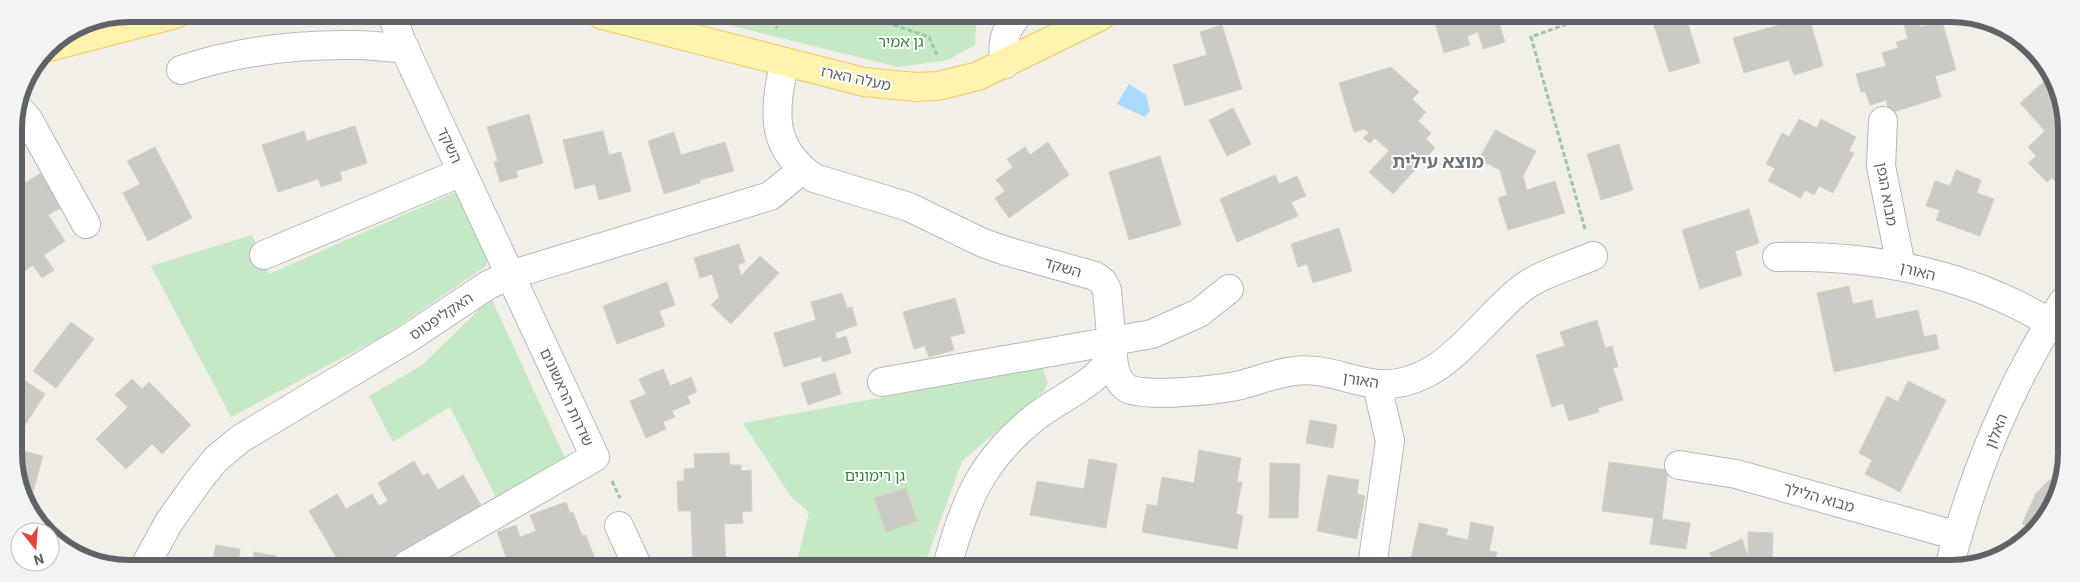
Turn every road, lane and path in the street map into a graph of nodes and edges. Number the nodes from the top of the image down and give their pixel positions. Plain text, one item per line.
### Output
1 (1088, 22) edge
2 (1572, 22) edge
3 (139, 23) edge
4 (396, 23) edge
5 (632, 23) edge
6 (887, 23) edge
7 (1012, 23) edge
8 (70, 41) edge
9 (406, 48) junction
10 (784, 62) junction
11 (1005, 64) junction
12 (181, 70) dead end
13 (949, 84) junction
14 (23, 114) edge
15 (1883, 121) dead end
16 (802, 170) junction
17 (462, 172) junction
18 (86, 224) dead end
19 (264, 255) dead end
20 (1593, 256) joint
21 (1777, 257) dead end
22 (1900, 266) junction
23 (510, 275) junction
24 (1229, 289) dead end
25 (2057, 313) edge
26 (1112, 349) junction
27 (882, 382) dead end
28 (1376, 385) junction
29 (595, 457) junction
30 (1679, 465) dead end
31 (619, 526) joint
32 (1958, 536) junction
33 (159, 553) edge
34 (1373, 559) edge
35 (1952, 559) edge
36 (416, 560) edge
37 (635, 560) edge
38 (949, 560) edge

1 - 11 main road, מעלה הארז
2 - 20 path
3 - 8 main road
4 - 9 street, השקד
5 - 10 main road, מעלה הארז
6 - 13 path
7 - 11 street
9 - 12 street
9 - 17 street, השקד
10 - 13 main road, מעלה הארז
10 - 16 street, השקד
11 - 13 main road, מעלה הארז
14 - 18 street
15 - 22 street, מבוא הגפן
16 - 23 street, האקליפטוס
16 - 26 street, השקד
17 - 19 street
17 - 23 street, השקד
20 - 28 street, האורן
21 - 22 street, האורן
22 - 25 street, האורן
23 - 29 street, שדרות הראשונים
23 - 33 street, האקליפטוס
24 - 26 street
25 - 32 street, האלון
26 - 27 street
26 - 28 street, האורן
26 - 38 street
28 - 34 street
29 - 31 path, שדרות הראשונים
29 - 36 street
30 - 32 street, מבוא הלילך
31 - 37 street
32 - 35 street, האלון

